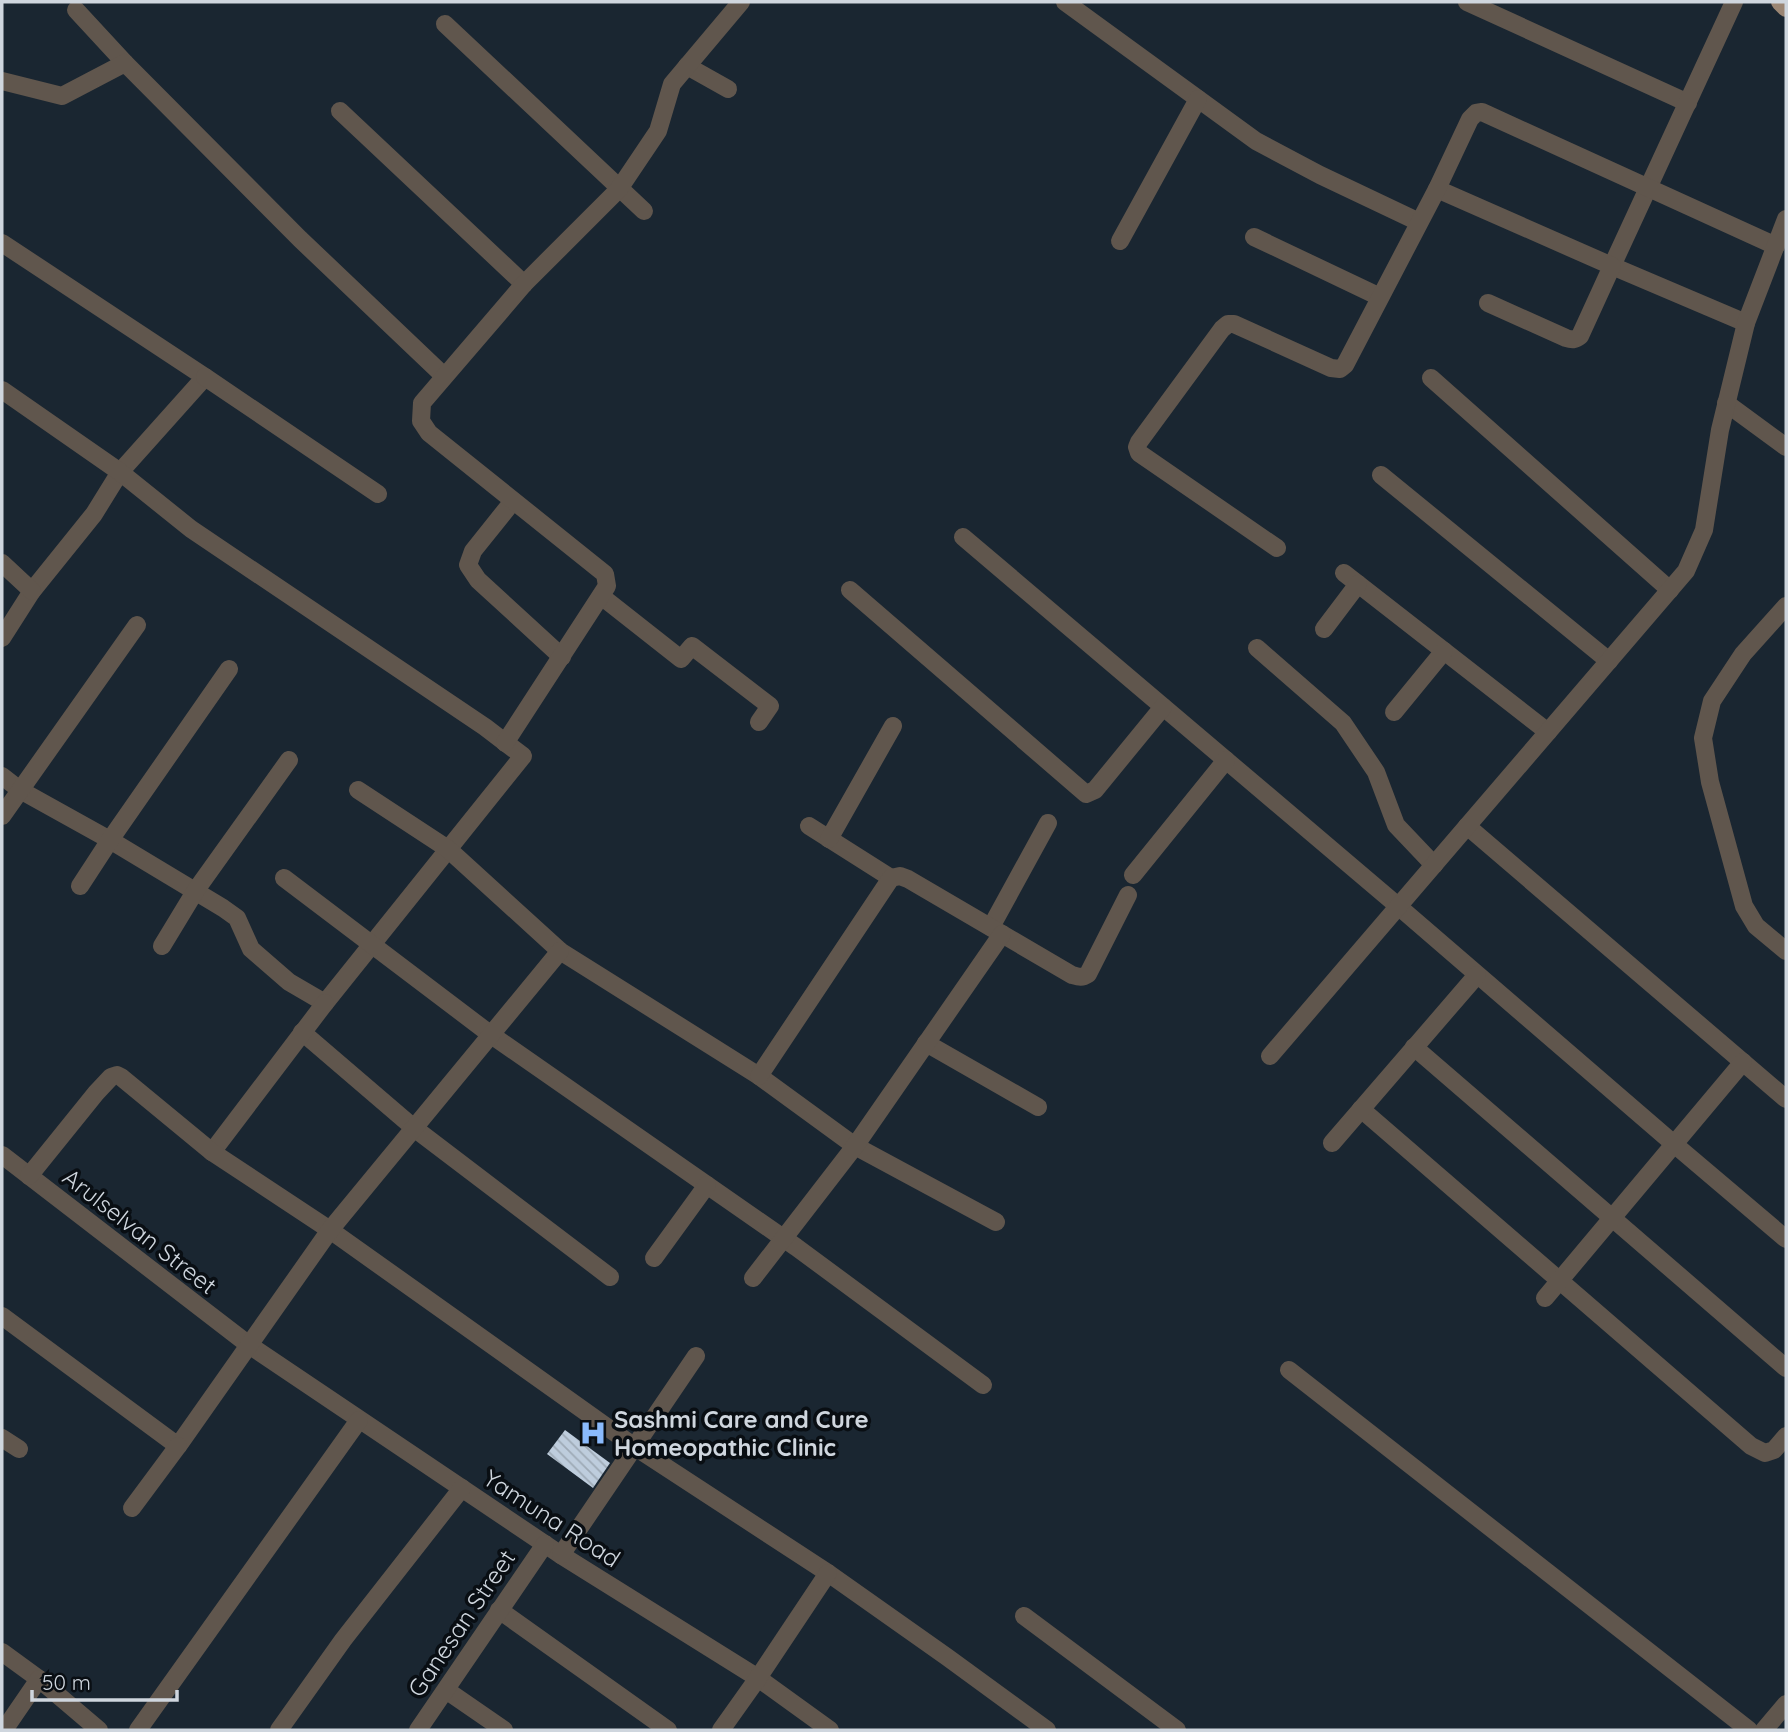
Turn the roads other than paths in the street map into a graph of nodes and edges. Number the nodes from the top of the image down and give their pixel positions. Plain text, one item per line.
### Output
1 (1065, 2) edge
2 (1467, 2) edge
3 (1734, 2) edge
4 (1780, 2) edge
5 (731, 5) edge
6 (1786, 8) edge
7 (76, 10) dead end
8 (445, 24) dead end
9 (125, 63) junction
10 (687, 66) junction
11 (2, 81) edge
12 (728, 89) dead end
13 (1198, 99) junction
14 (1688, 103) junction
15 (340, 111) dead end
16 (1649, 187) junction
17 (619, 189) junction
18 (1437, 189) junction
19 (643, 211) dead end
20 (1786, 219) edge
21 (1419, 222) junction
22 (1254, 237) dead end
23 (1119, 241) dead end
24 (2, 243) edge
25 (1776, 246) junction
26 (1612, 266) junction
27 (524, 284) junction
28 (1380, 297) junction
29 (1488, 303) dead end
30 (1746, 323) junction
31 (444, 376) junction
32 (205, 377) junction
33 (1431, 379) dead end
34 (2, 390) edge
35 (1726, 403) junction
36 (1786, 447) edge
37 (120, 472) junction
38 (1381, 475) dead end
39 (378, 495) dead end
40 (513, 501) junction
41 (963, 537) dead end
42 (1277, 548) dead end
43 (2, 563) edge
44 (850, 590) dead end
45 (1670, 590) junction
46 (32, 591) junction
47 (601, 596) junction
48 (1786, 607) edge
49 (138, 625) dead end
50 (1324, 629) dead end
51 (2, 638) edge
52 (1257, 648) dead end
53 (1444, 651) junction
54 (562, 657) junction
55 (1609, 661) junction
56 (229, 669) dead end
57 (1163, 707) junction
58 (1394, 712) dead end
59 (758, 722) dead end
60 (893, 726) dead end
61 (1548, 732) junction
62 (505, 743) junction
63 (289, 760) dead end
64 (1226, 760) junction
65 (2, 776) edge
66 (20, 790) junction
67 (358, 790) dead end
68 (2, 816) edge
69 (1048, 823) dead end
70 (809, 826) dead end
71 (1467, 826) junction
72 (829, 839) junction
73 (110, 840) junction
74 (448, 849) junction
75 (1434, 865) junction
76 (1133, 876) dead end
77 (891, 877) junction
78 (284, 878) dead end
79 (80, 886) dead end
80 (196, 890) junction
81 (1128, 895) dead end
82 (1398, 906) junction
83 (996, 931) junction
84 (372, 944) junction
85 (162, 946) dead end
86 (560, 951) junction
87 (1786, 951) edge
88 (1476, 975) junction
89 (325, 1003) junction
90 (303, 1032) junction
91 (490, 1034) junction
92 (926, 1043) junction
93 (1414, 1047) junction
94 (1270, 1056) dead end
95 (1743, 1062) junction
96 (759, 1076) junction
97 (1786, 1100) edge
98 (1038, 1107) dead end
99 (1361, 1109) junction
100 (414, 1128) junction
101 (1332, 1143) dead end
102 (1674, 1144) junction
103 (855, 1146) junction
104 (212, 1152) junction
105 (2, 1155) edge
106 (29, 1176) junction
107 (706, 1185) junction
108 (1612, 1218) junction
109 (996, 1222) dead end
110 (330, 1230) junction
111 (783, 1238) junction
112 (1786, 1239) edge
113 (654, 1258) dead end
114 (610, 1277) dead end
115 (753, 1278) dead end
116 (1559, 1281) junction
117 (1545, 1298) dead end
118 (2, 1316) edge
119 (249, 1345) junction
120 (696, 1356) dead end
121 (1786, 1368) edge
122 (1289, 1370) dead end
123 (983, 1385) dead end
124 (359, 1420) junction
125 (1786, 1436) edge
126 (2, 1438) edge
127 (178, 1446) junction
128 (635, 1447) junction
129 (19, 1449) dead end
130 (462, 1488) junction
131 (132, 1508) dead end
132 (545, 1544) junction
133 (561, 1555) junction
134 (828, 1573) junction
135 (499, 1610) junction
136 (1024, 1616) dead end
137 (2, 1652) edge
138 (758, 1678) junction
139 (39, 1679) junction
140 (446, 1690) junction
141 (1786, 1704) edge
142 (4, 1730) edge
143 (99, 1730) edge
144 (138, 1730) edge
145 (279, 1730) edge
146 (418, 1730) edge
147 (504, 1730) edge
148 (668, 1730) edge
149 (721, 1730) edge
150 (830, 1730) edge
151 (1047, 1730) edge
152 (1177, 1730) edge
153 (1749, 1730) edge
154 (1764, 1730) edge

1 - 13 street
2 - 14 street
3 - 14 street
4 - 6 main road
5 - 10 street
7 - 9 street
8 - 17 street
9 - 11 street
9 - 31 street
10 - 12 street
10 - 17 street
13 - 21 street
13 - 23 street
14 - 16 street
15 - 27 street
16 - 18 street
16 - 25 street
16 - 26 street
17 - 19 street
17 - 27 street
18 - 21 street
18 - 26 street
20 - 25 street
21 - 28 street
22 - 28 street
24 - 32 street
25 - 30 street
26 - 29 street
26 - 30 street
27 - 31 street
28 - 42 street
30 - 35 street
31 - 40 street
32 - 37 street
32 - 39 street
33 - 45 street
34 - 37 street
35 - 36 street
35 - 45 street
37 - 46 street
37 - 62 street
38 - 55 street
40 - 47 street
40 - 54 street
41 - 57 street
43 - 46 street
44 - 57 street
45 - 55 street
46 - 51 street
47 - 54 street
47 - 59 street
48 - 87 street
49 - 66 street
50 - 53 street
52 - 75 street
53 - 58 street
53 - 61 street
54 - 62 street
55 - 61 street
56 - 73 street
57 - 64 street
60 - 72 street
61 - 71 street
62 - 74 street
63 - 80 street
64 - 76 street
64 - 82 street
65 - 66 street
66 - 68 street
66 - 73 street
67 - 74 street
69 - 83 street
70 - 72 street
71 - 75 street
71 - 95 street
72 - 77 street
73 - 79 street
73 - 80 street
74 - 84 street
74 - 86 street
75 - 82 street
77 - 83 street
77 - 96 street
78 - 84 street
80 - 85 street
80 - 89 street
81 - 83 street
82 - 88 street
82 - 94 street
83 - 92 street
84 - 89 street
84 - 91 street
86 - 91 street
86 - 96 street
88 - 93 street
88 - 102 street
89 - 90 street
90 - 100 street
90 - 104 street
91 - 100 street
91 - 107 street
92 - 98 street
92 - 103 street
93 - 99 street
93 - 108 street
95 - 97 street
95 - 102 street
96 - 103 street
99 - 101 street
99 - 116 street
100 - 110 street
100 - 114 street
102 - 108 street
102 - 112 street
103 - 109 street
103 - 111 street
104 - 106 street
104 - 110 street
105 - 106 street, Arulselvan Street
106 - 119 street, Arulselvan Street
107 - 111 street
107 - 113 street
108 - 116 street
108 - 121 street
110 - 119 street
110 - 128 street
111 - 115 street
111 - 123 street
116 - 117 street
116 - 125 street
118 - 127 street
119 - 124 street, Yamuna Road
119 - 127 street
120 - 128 street
122 - 153 street
124 - 130 street, Yamuna Road
124 - 144 street
126 - 129 street
127 - 131 street
128 - 133 street
128 - 134 street
130 - 132 street, Yamuna Road
130 - 145 street
132 - 133 street, Yamuna Road
132 - 135 street, Ganesan Street
133 - 138 street, Yamuna Road
134 - 138 street
134 - 151 street
135 - 140 street, Ganesan Street
135 - 148 street
136 - 152 street
137 - 139 street
138 - 149 street
138 - 150 street, Yamuna Road
139 - 142 street
139 - 143 street
140 - 146 street, Ganesan Street
140 - 147 street
141 - 154 street

